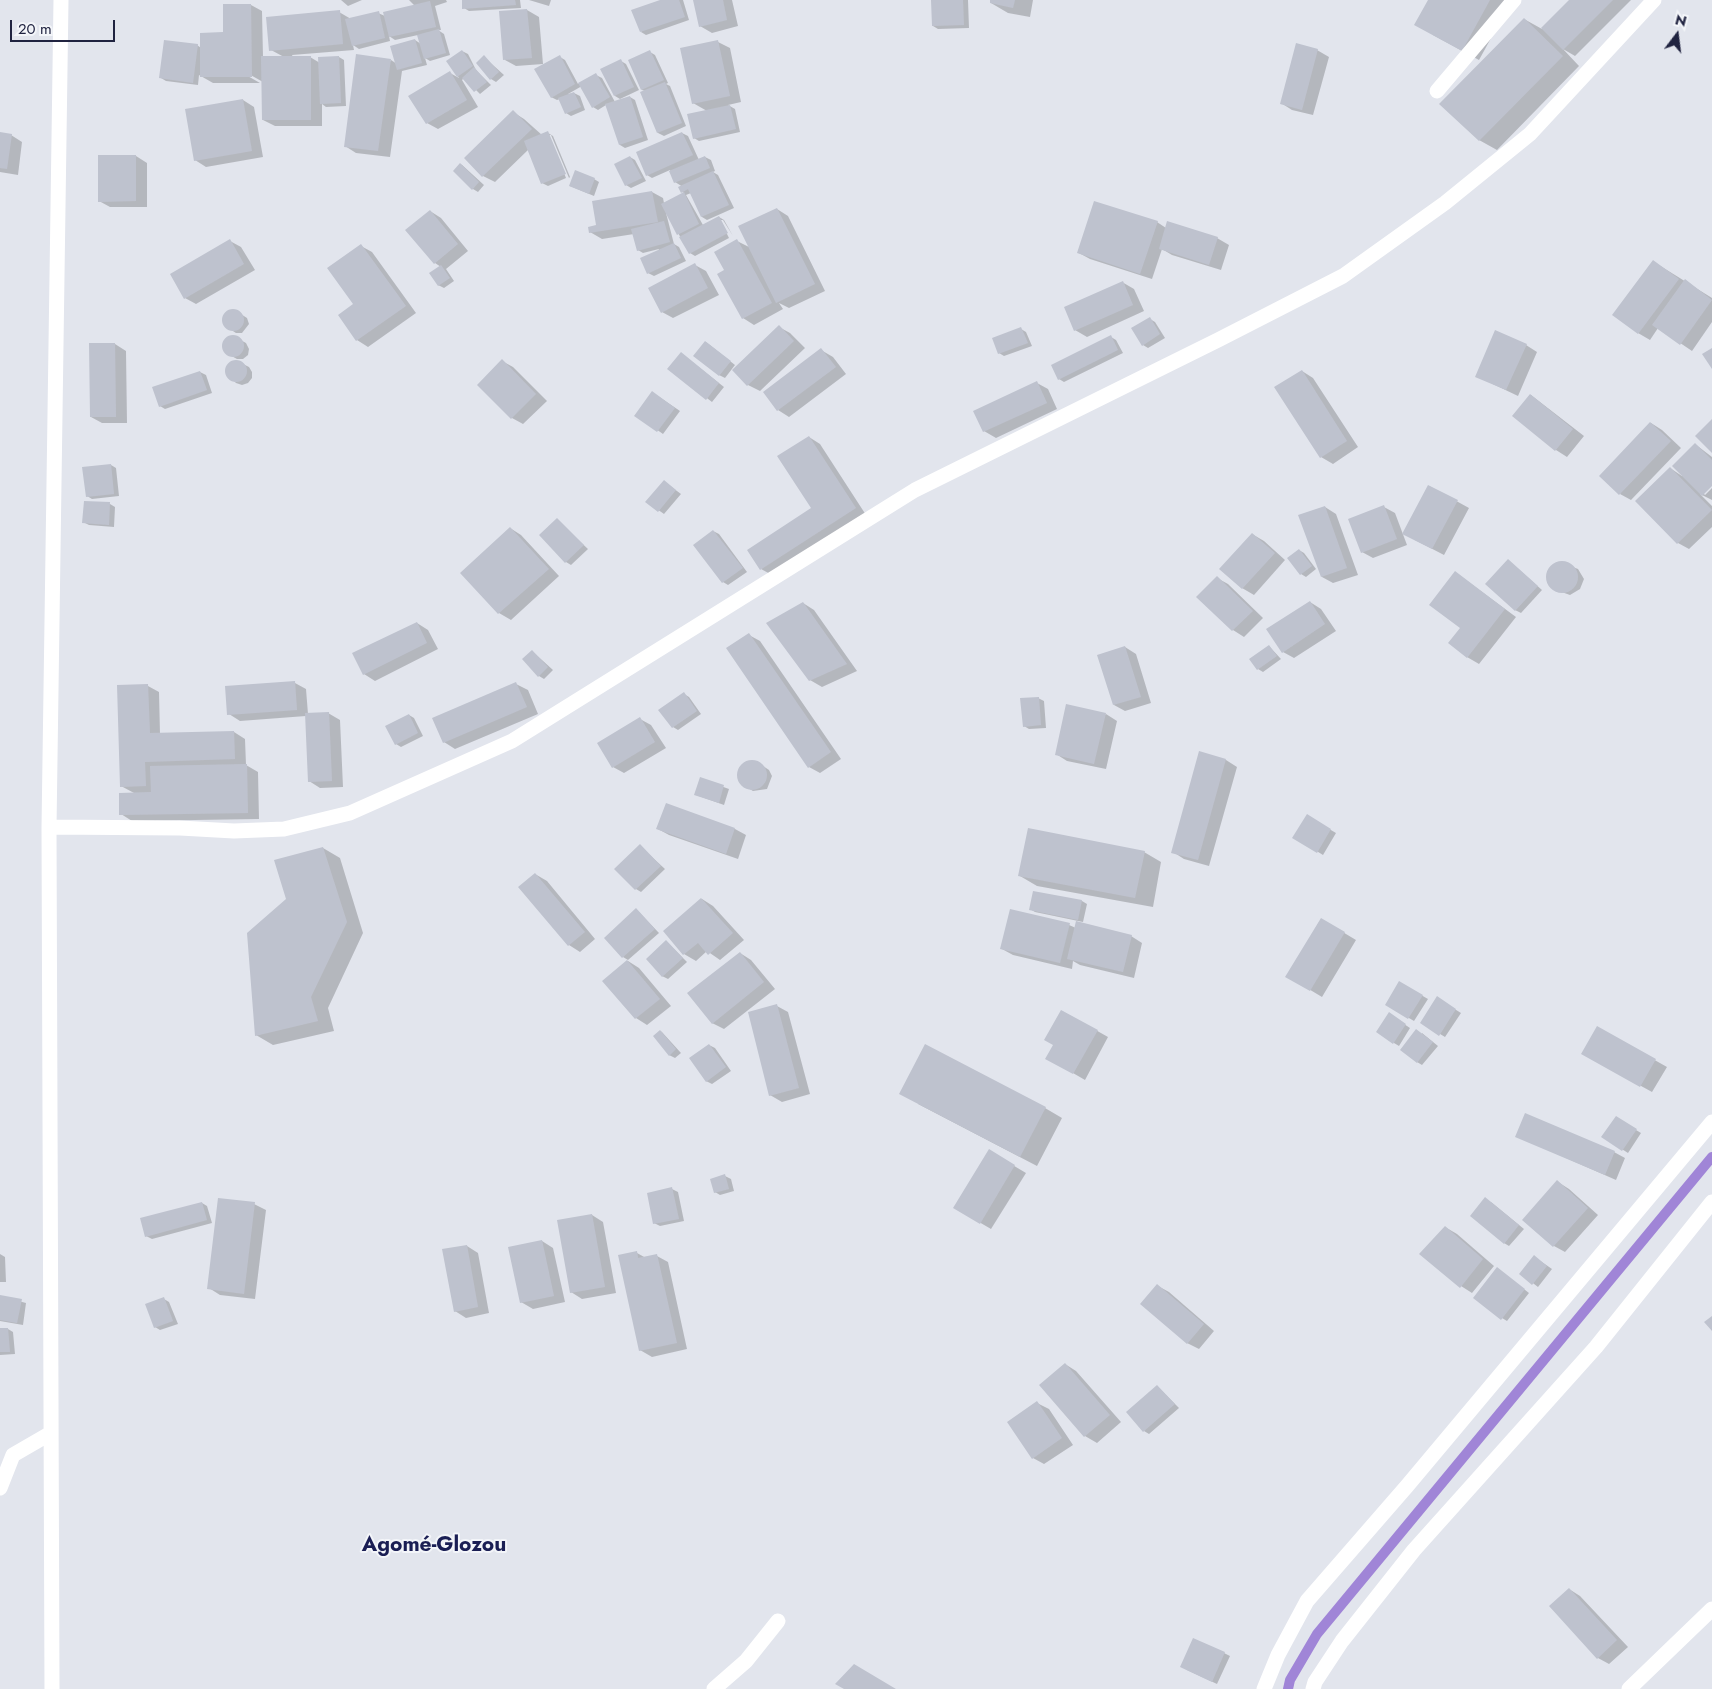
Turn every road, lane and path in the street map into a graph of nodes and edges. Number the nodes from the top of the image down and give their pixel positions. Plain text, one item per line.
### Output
1 (61, 0) edge
2 (1514, 0) edge
3 (1654, 0) edge
4 (1437, 91) dead end
5 (49, 827) junction
6 (1712, 1122) edge
7 (1712, 1202) edge
8 (51, 1433) junction
9 (0, 1488) edge
10 (1712, 1608) edge
11 (778, 1621) dead end
12 (52, 1689) edge
13 (714, 1689) edge
14 (1264, 1689) edge
15 (1313, 1689) edge
16 (1629, 1689) edge

1 - 5 street
2 - 4 street
3 - 5 street
5 - 8 street
6 - 14 street
7 - 15 street
8 - 9 street
8 - 12 street
10 - 16 street
11 - 13 street

